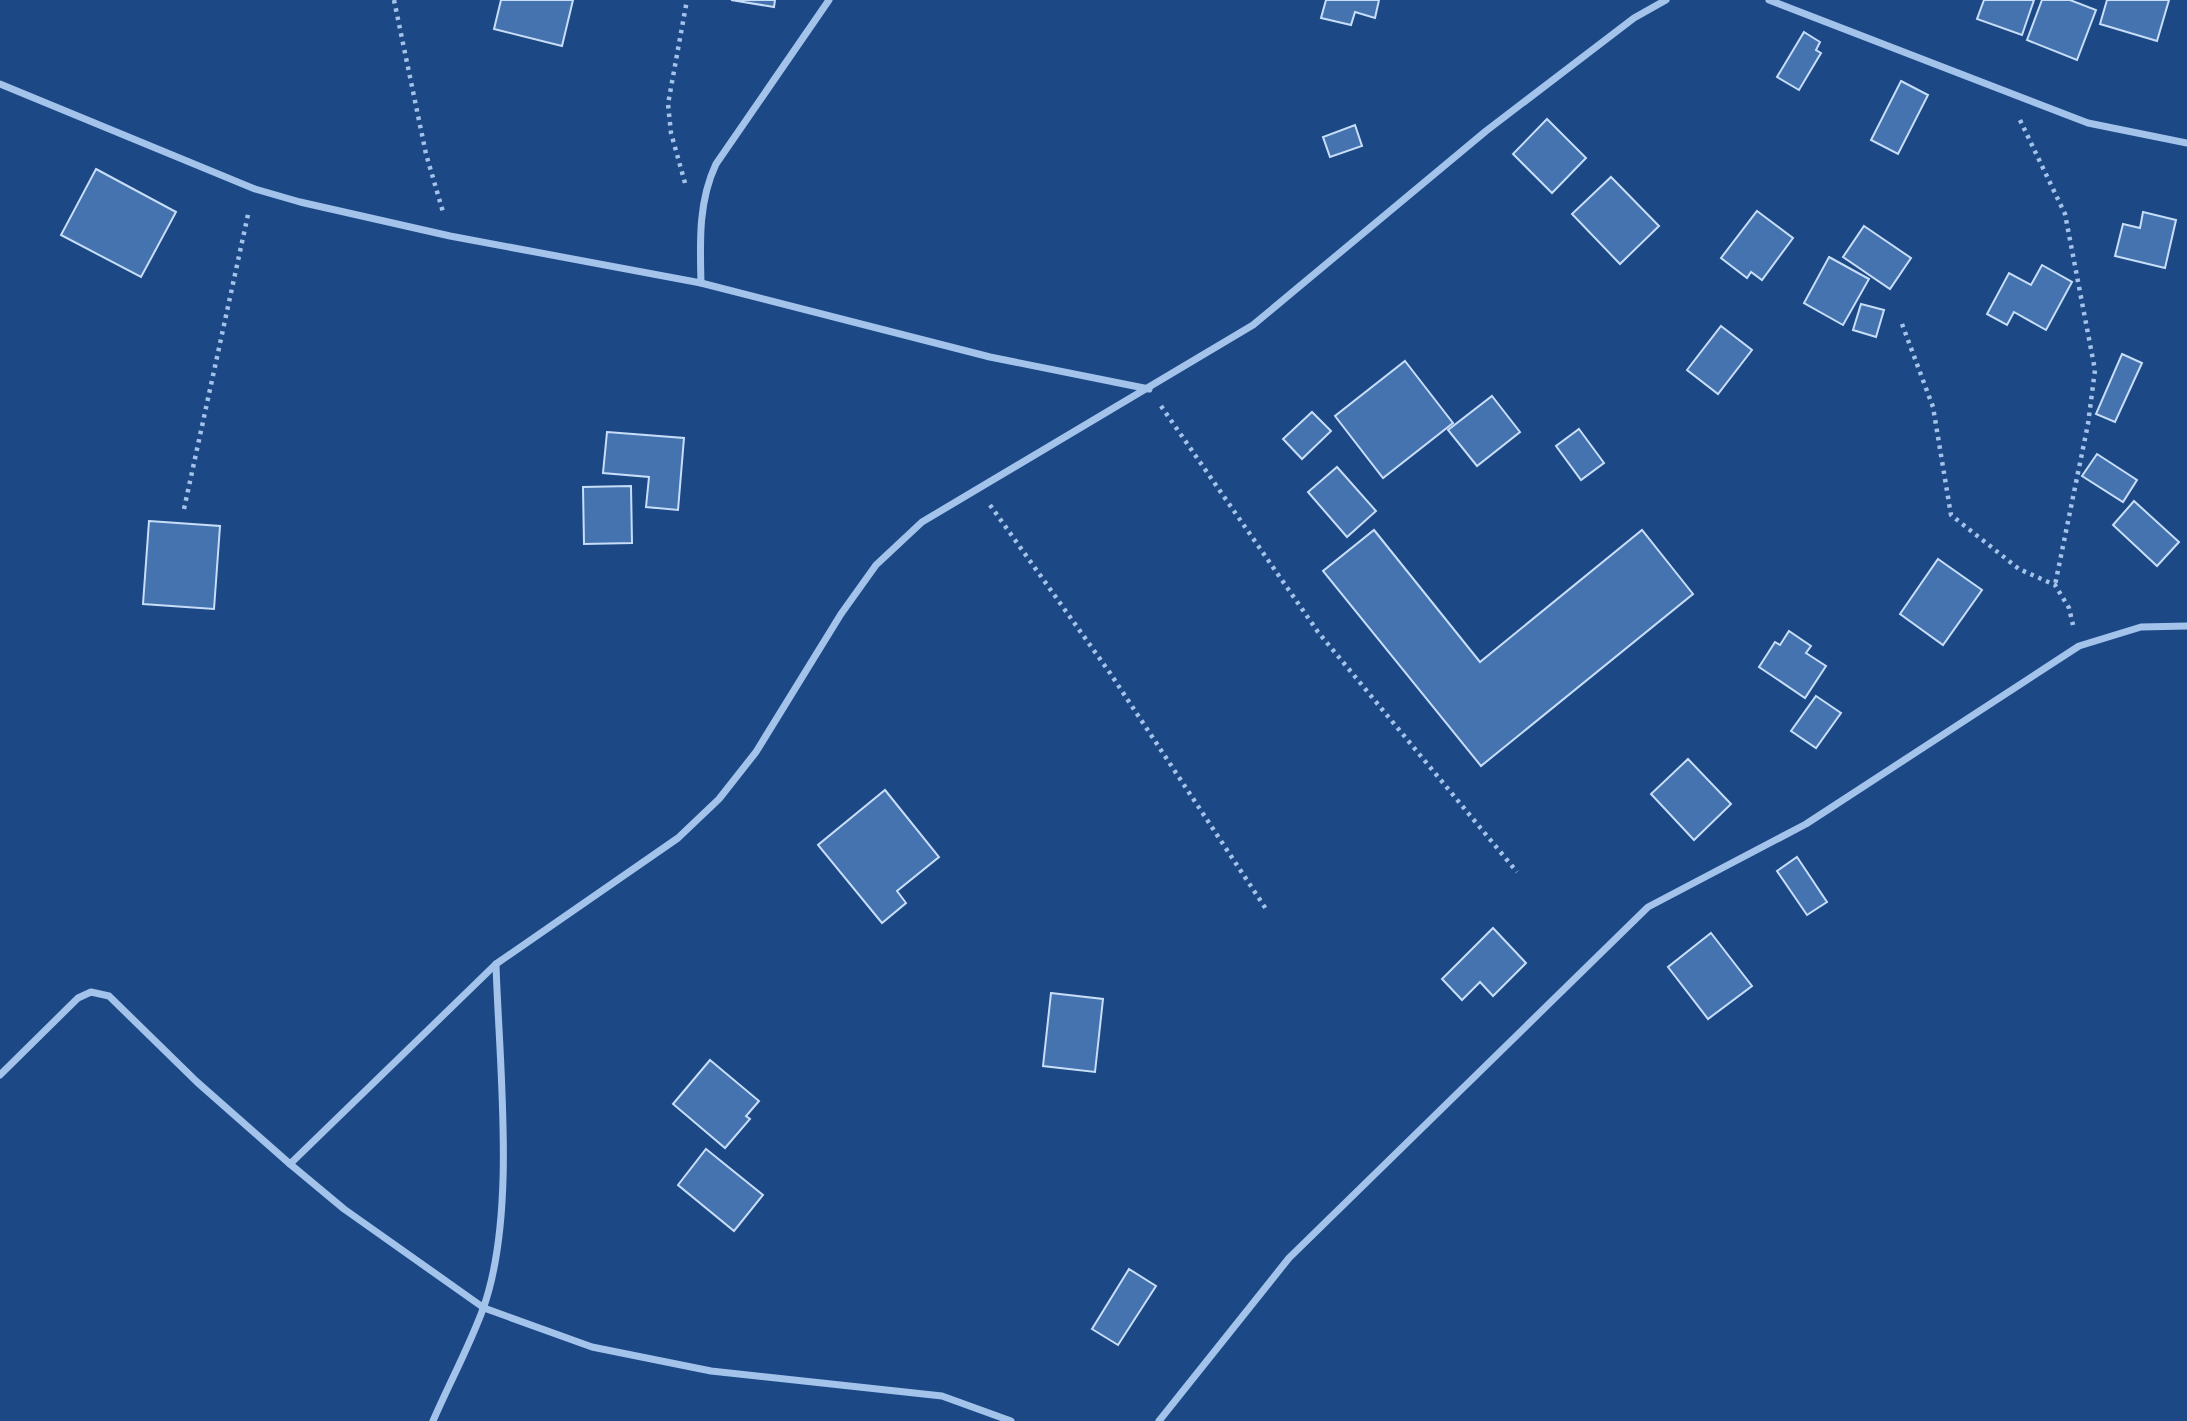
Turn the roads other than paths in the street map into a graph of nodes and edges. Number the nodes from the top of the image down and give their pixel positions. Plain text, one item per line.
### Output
1 (829, 0) edge
2 (1665, 0) edge
3 (1769, 0) edge
4 (0, 85) edge
5 (2187, 144) edge
6 (701, 283) junction
7 (1149, 389) junction
8 (2187, 626) edge
9 (496, 964) junction
10 (0, 1075) edge
11 (290, 1164) junction
12 (484, 1308) junction
13 (433, 1421) edge
14 (1011, 1421) edge
15 (1160, 1421) edge

1 - 6 street
2 - 7 street
3 - 5 street
4 - 6 street
6 - 7 street
7 - 9 street
8 - 15 street
9 - 11 street
9 - 12 street
10 - 11 street
11 - 12 street
12 - 13 street
12 - 14 street

